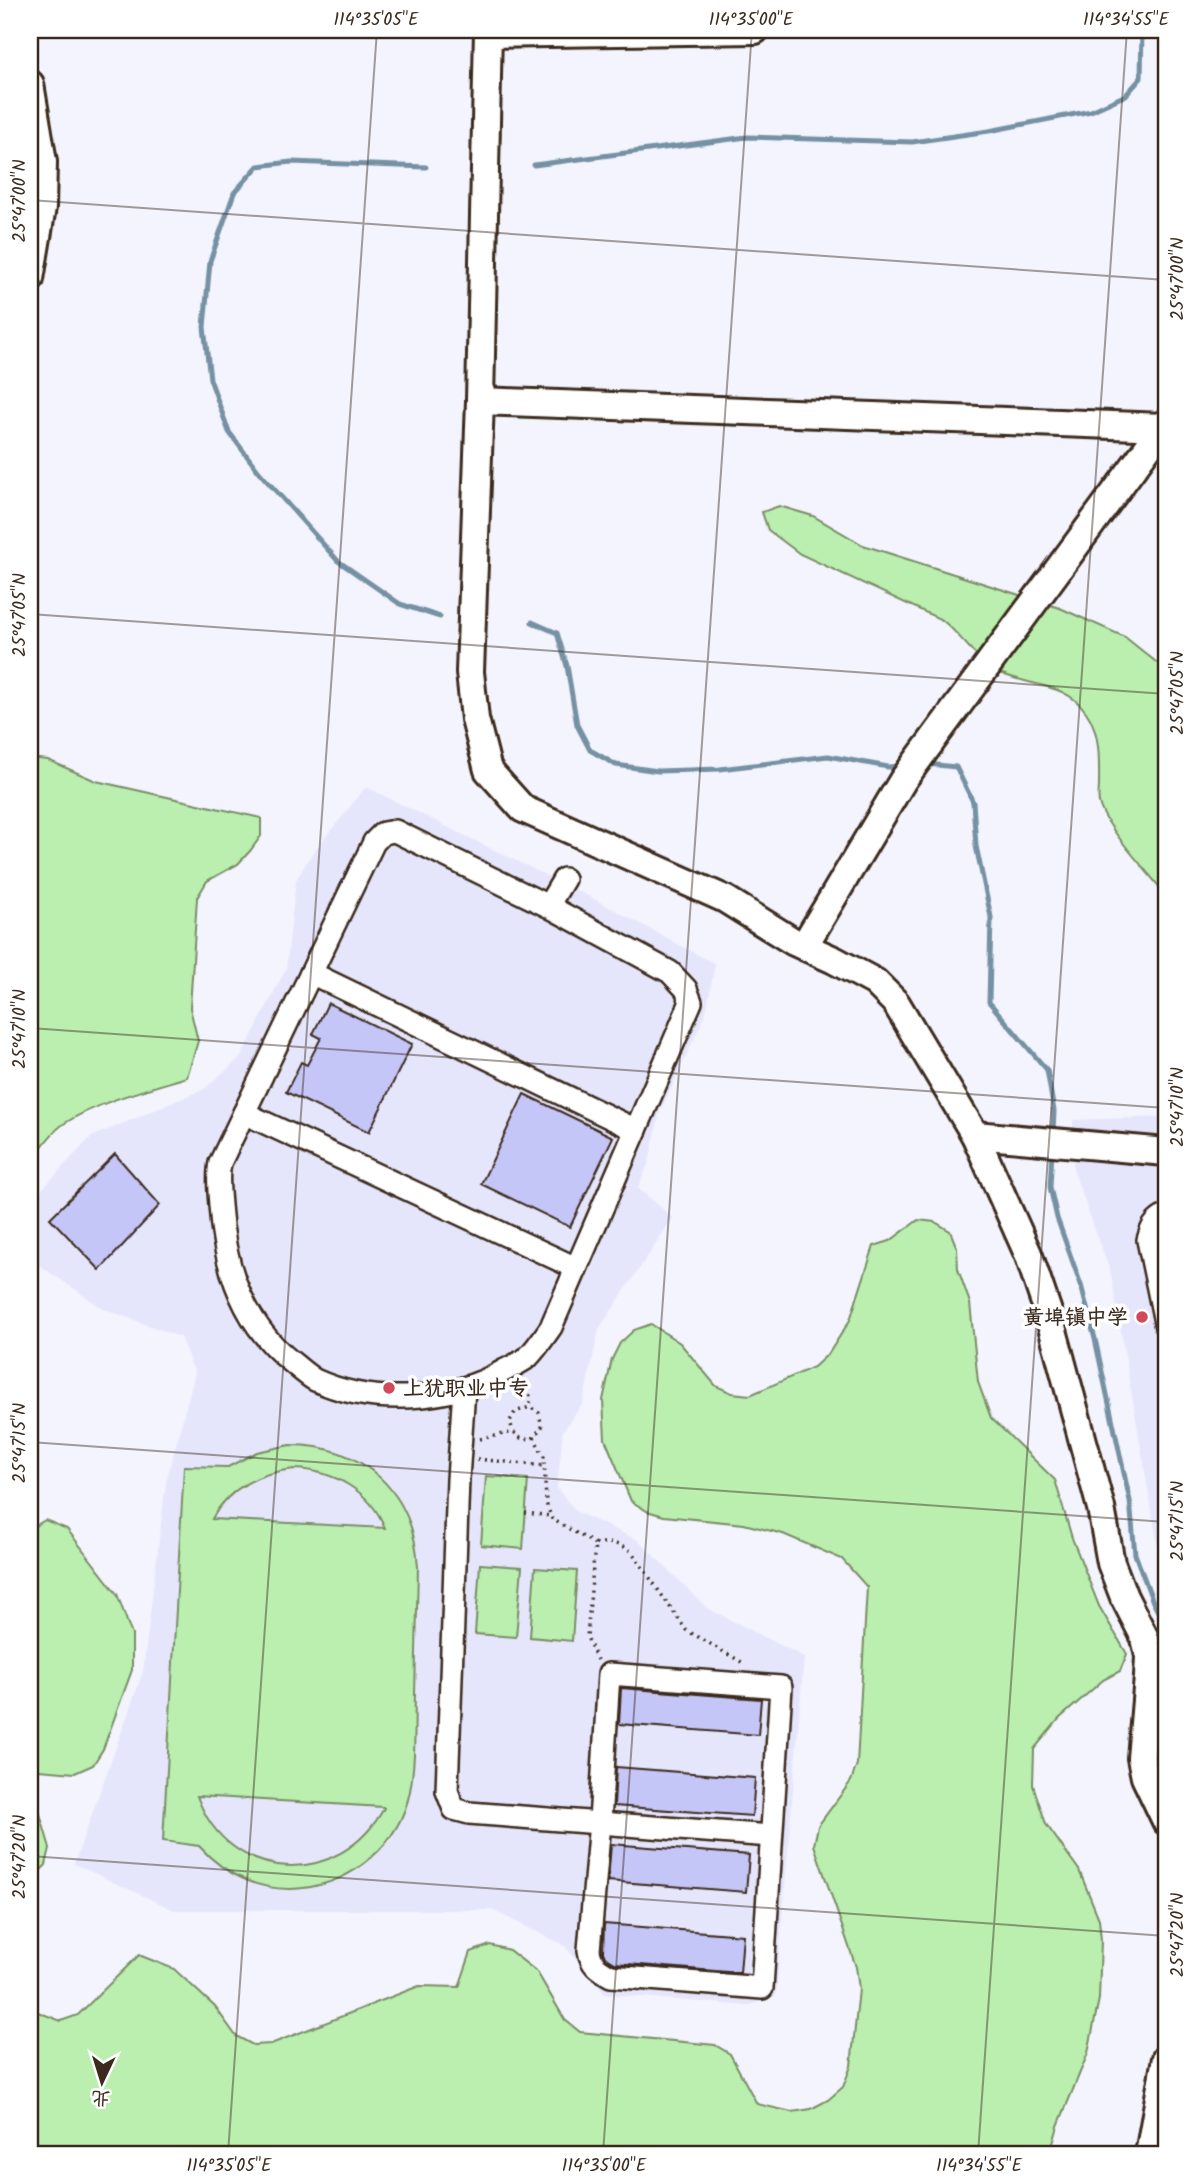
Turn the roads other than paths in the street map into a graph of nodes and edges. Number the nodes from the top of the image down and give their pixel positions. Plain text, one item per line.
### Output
1 (755, 30) edge
2 (488, 32) edge
3 (30, 85) edge
4 (30, 279) edge
5 (480, 401) junction
6 (1165, 425) edge
7 (564, 879) dead end
8 (548, 906) junction
9 (804, 946) junction
10 (311, 973) junction
11 (244, 1113) junction
12 (636, 1130) junction
13 (975, 1135) junction
14 (1166, 1152) edge
15 (1166, 1216) edge
16 (576, 1268) junction
17 (1166, 1327) edge
18 (464, 1389) junction
19 (1166, 1821) edge
20 (600, 1822) junction
21 (771, 1836) junction
22 (1166, 2058) edge
23 (1149, 2154) edge

1 - 2 street
2 - 5 street
3 - 4 street
5 - 6 street
5 - 9 street
6 - 9 street
7 - 8 street
8 - 10 street
8 - 12 street
9 - 13 street
10 - 11 street
10 - 12 street
11 - 16 street
11 - 18 street
12 - 16 street
13 - 14 street
13 - 19 street
15 - 17 street
16 - 18 street
18 - 20 street
20 - 21 street
20 - 21 street
20 - 21 street
22 - 23 street

